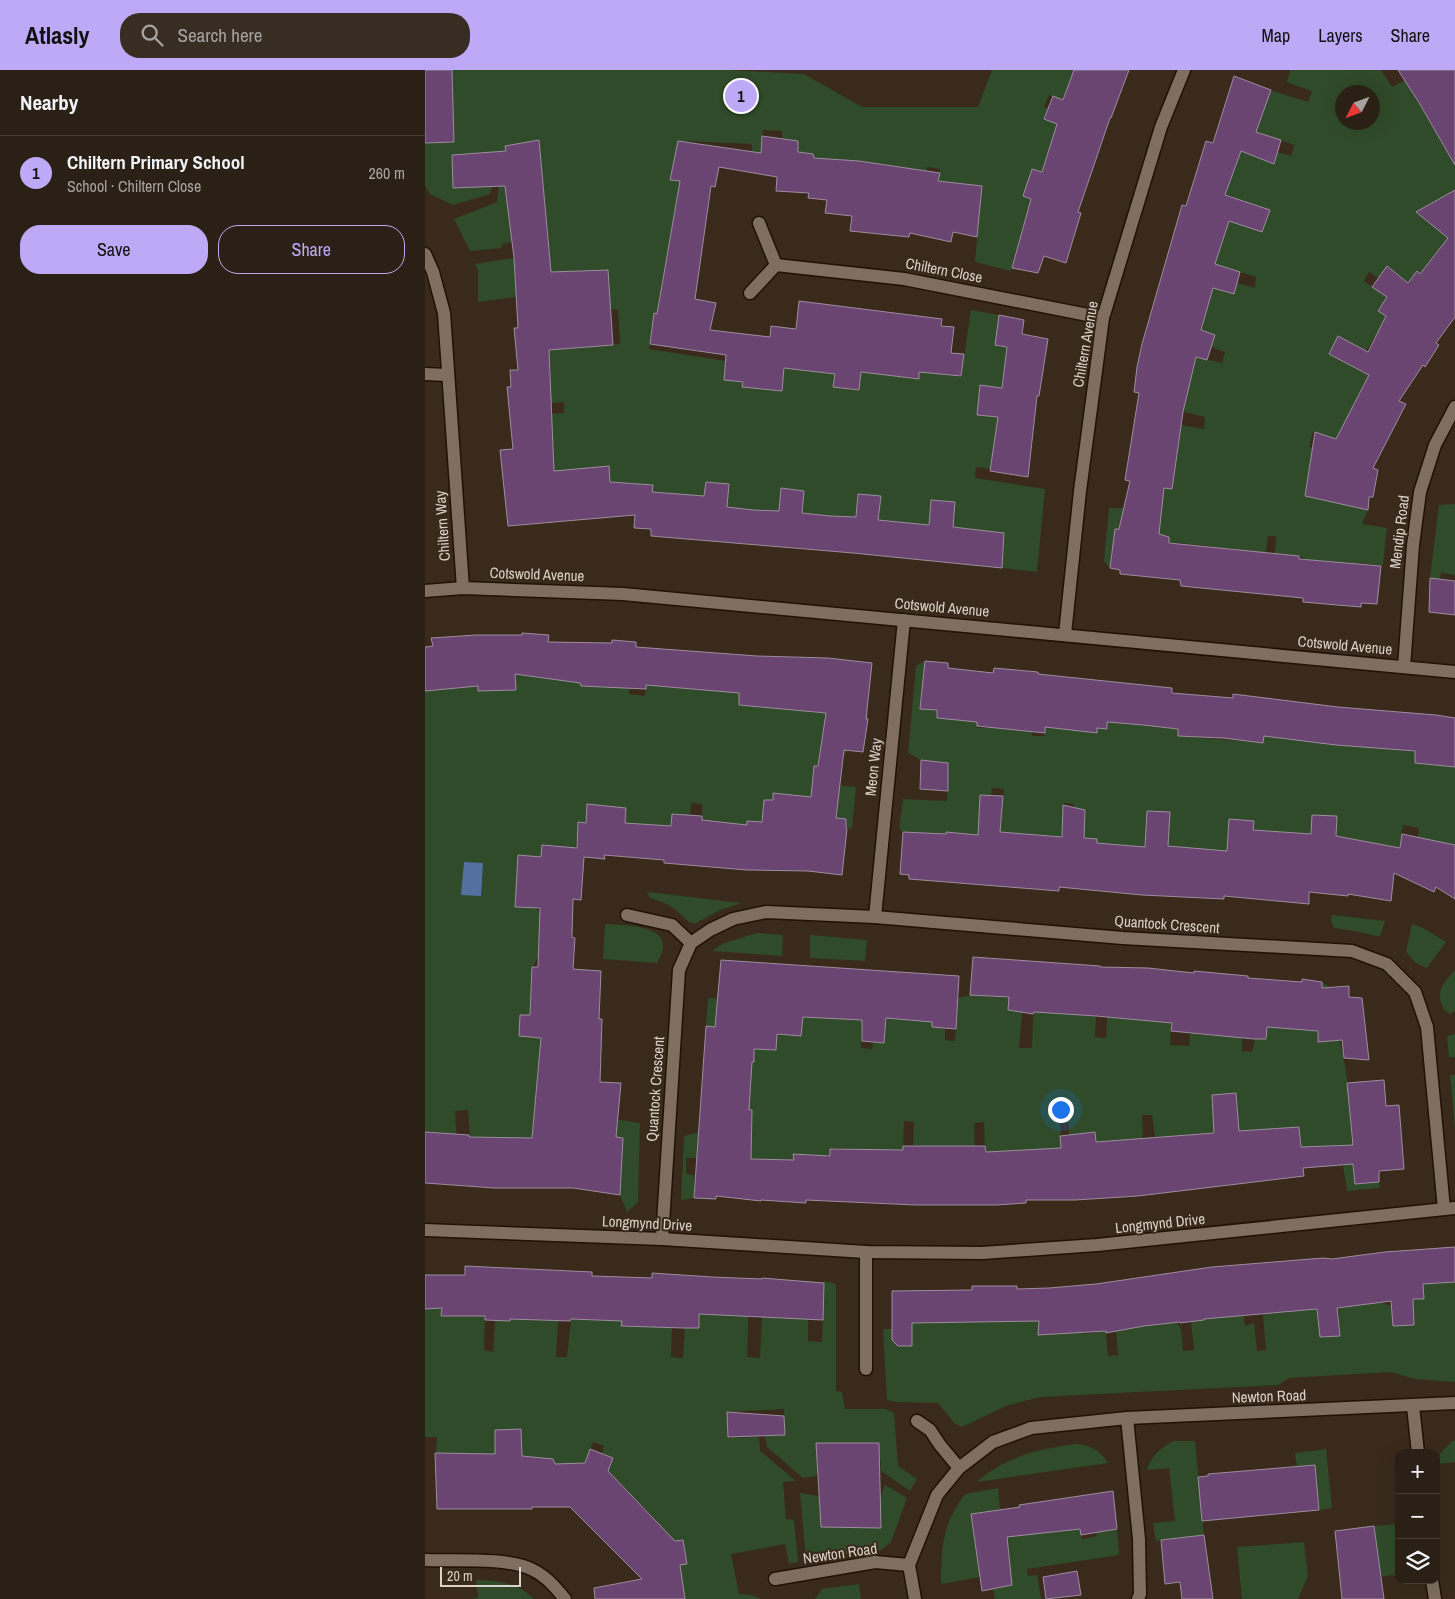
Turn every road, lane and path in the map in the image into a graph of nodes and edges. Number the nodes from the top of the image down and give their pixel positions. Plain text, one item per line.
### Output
1 (1184, 70) edge
2 (759, 223) dead end
3 (425, 254) edge
4 (776, 265) junction
5 (750, 293) dead end
6 (1103, 318) junction
7 (425, 374) edge
8 (447, 375) junction
9 (1455, 408) edge
10 (463, 588) junction
11 (425, 591) edge
12 (904, 620) junction
13 (1065, 634) junction
14 (1403, 667) junction
15 (1455, 672) edge
16 (627, 915) dead end
17 (875, 917) junction
18 (691, 943) junction
19 (1450, 1208) edge
20 (425, 1230) edge
21 (661, 1239) junction
22 (866, 1252) junction
23 (866, 1369) dead end
24 (1455, 1403) edge
25 (1413, 1406) junction
26 (1127, 1418) junction
27 (917, 1421) dead end
28 (1418, 1449) edge
29 (959, 1468) junction
30 (425, 1560) edge
31 (909, 1565) junction
32 (775, 1579) dead end
33 (1433, 1584) edge
34 (565, 1599) edge
35 (915, 1599) edge
36 (1138, 1599) edge
37 (1435, 1599) edge

1 - 6 street, Chiltern Avenue
2 - 4 street
3 - 8 street, Chiltern Way
4 - 5 street
4 - 6 street, Chiltern Close
6 - 13 street, Chiltern Avenue
7 - 8 street
8 - 10 street, Chiltern Way
9 - 14 street, Mendip Road
10 - 11 street, Cotswold Avenue
10 - 12 street, Cotswold Avenue
12 - 13 street, Cotswold Avenue
12 - 17 street, Meon Way
13 - 14 street, Cotswold Avenue
14 - 15 street, Cotswold Avenue
16 - 18 street
17 - 18 street, Quantock Crescent
17 - 19 street, Quantock Crescent
18 - 21 street, Quantock Crescent
19 - 22 street, Longmynd Drive
20 - 21 street, Longmynd Drive
21 - 22 street, Longmynd Drive
22 - 23 street
24 - 25 street, Newton Road
25 - 26 street, Newton Road
25 - 28 street
26 - 29 street, Newton Road
26 - 36 street
27 - 29 street
29 - 31 street, Newton Road
30 - 34 street
31 - 32 street, Newton Road
31 - 35 street
33 - 37 street

